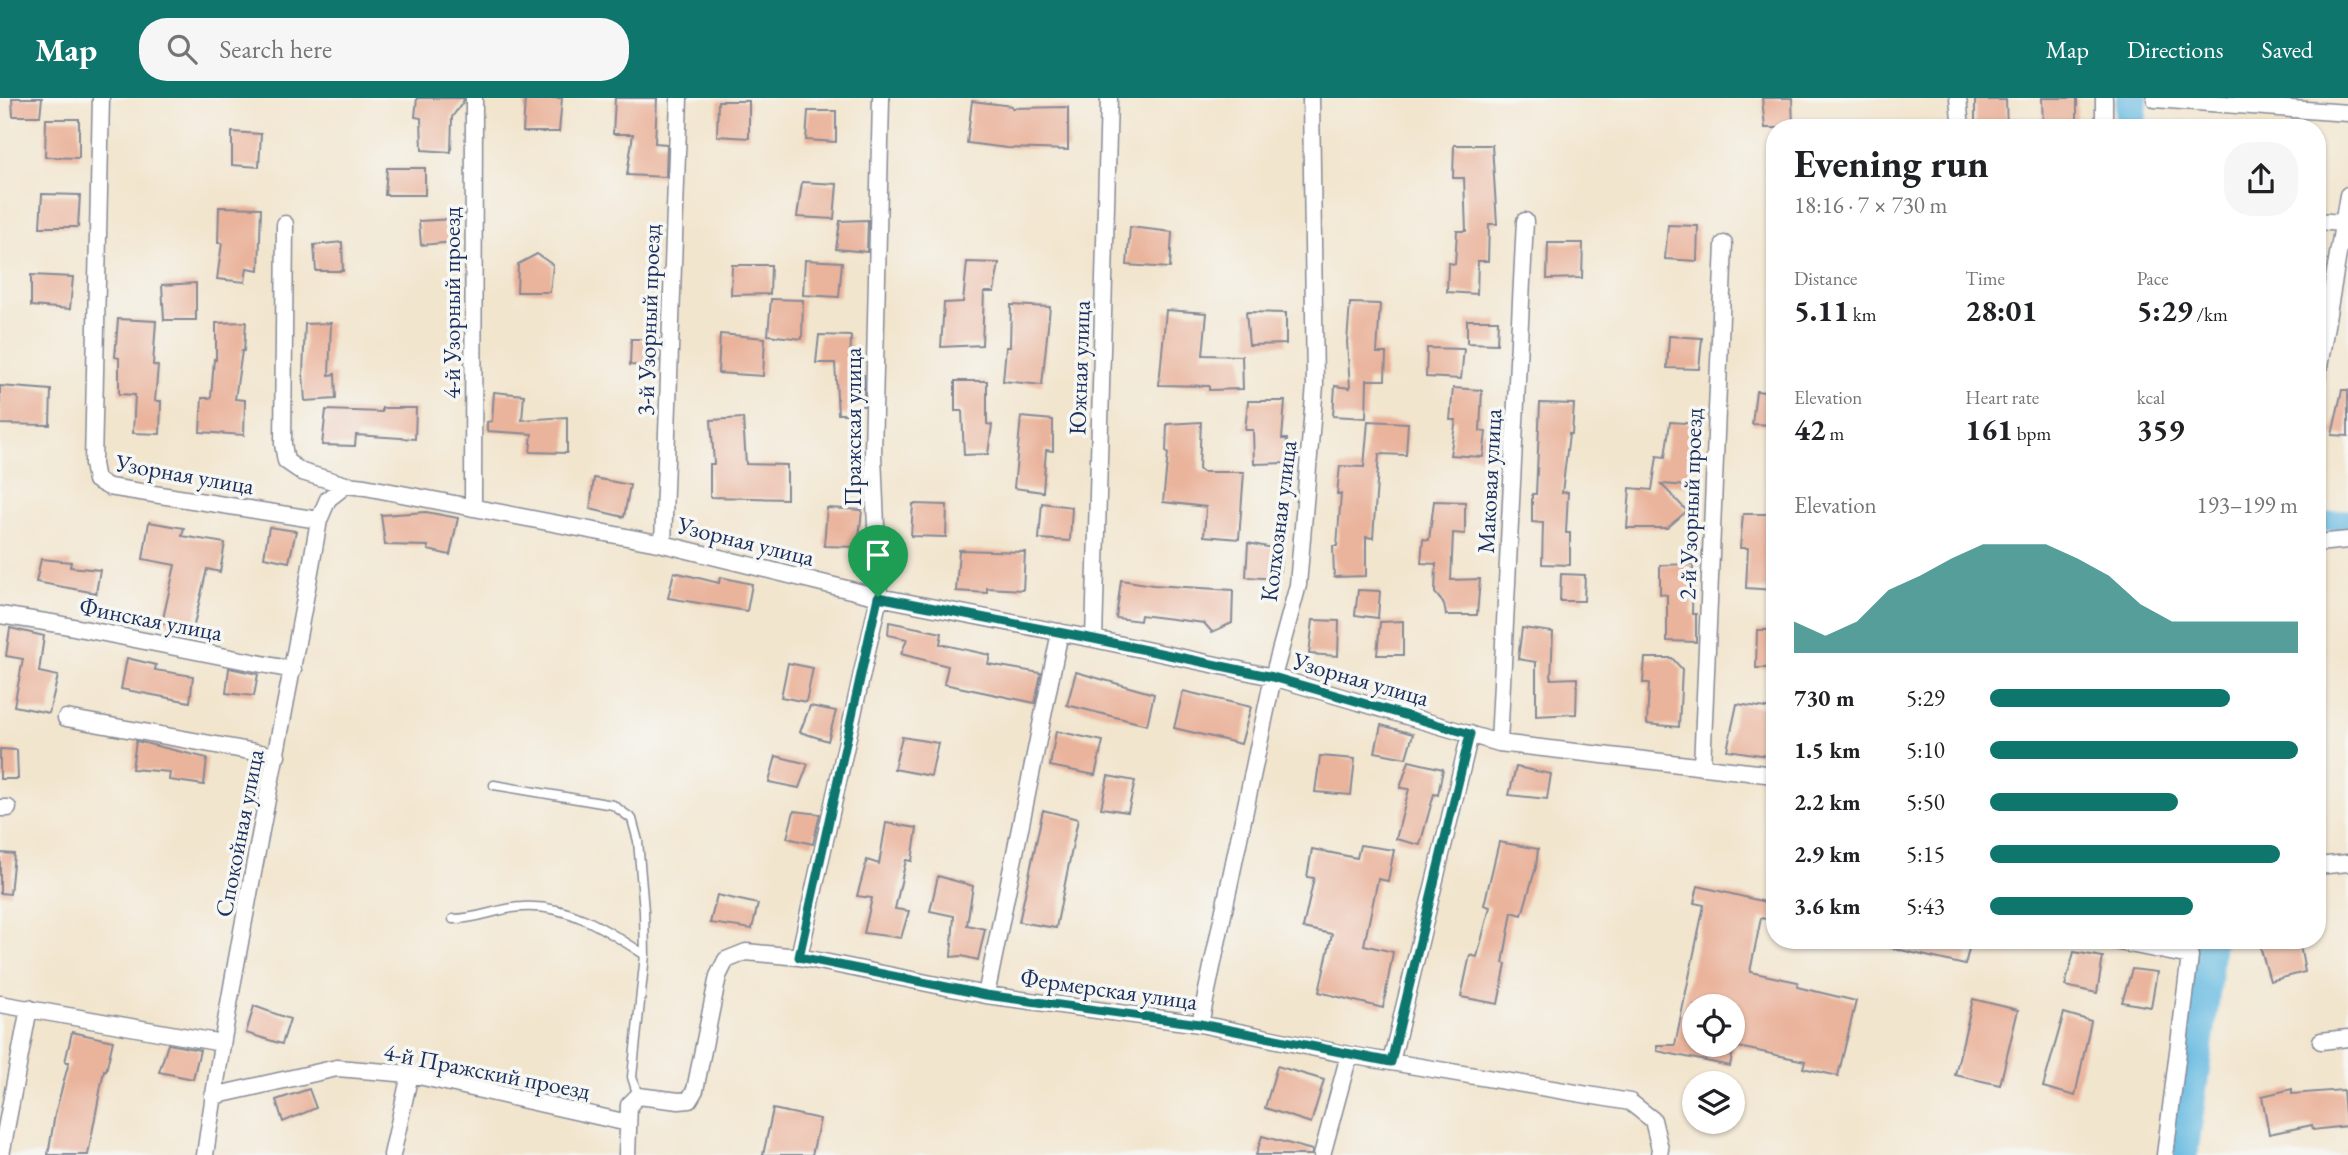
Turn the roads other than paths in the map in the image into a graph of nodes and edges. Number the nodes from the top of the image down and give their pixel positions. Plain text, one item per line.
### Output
1 (101, 98) edge
2 (474, 98) edge
3 (679, 98) edge
4 (881, 98) edge
5 (1110, 98) edge
6 (1311, 98) edge
7 (1958, 98) edge
8 (2104, 98) edge
9 (2155, 99) edge
10 (2348, 113) edge
11 (1960, 119) edge
12 (2104, 119) edge
13 (2348, 195) edge
14 (1525, 221) dead end
15 (2326, 222) edge
16 (2342, 223) junction
17 (285, 224) dead end
18 (1724, 244) dead end
19 (2326, 323) edge
20 (346, 485) junction
21 (473, 508) junction
22 (320, 520) junction
23 (2348, 540) edge
24 (2326, 542) edge
25 (663, 544) junction
26 (878, 597) junction
27 (0, 615) edge
28 (1060, 632) junction
29 (1094, 639) junction
30 (293, 670) junction
31 (1273, 677) junction
32 (66, 718) dead end
33 (1470, 734) junction
34 (1499, 743) junction
35 (277, 757) junction
36 (1702, 767) junction
37 (1766, 774) edge
38 (494, 785) dead end
39 (2348, 863) edge
40 (2326, 865) edge
41 (453, 919) dead end
42 (2155, 949) edge
43 (645, 955) junction
44 (799, 957) junction
45 (986, 995) junction
46 (0, 1004) edge
47 (29, 1008) junction
48 (1200, 1024) junction
49 (2348, 1038) edge
50 (2321, 1041) dead end
51 (222, 1043) junction
52 (1349, 1055) junction
53 (1391, 1062) junction
54 (411, 1074) junction
55 (213, 1096) junction
56 (638, 1096) junction
57 (628, 1123) junction
58 (1, 1155) edge
59 (205, 1155) edge
60 (392, 1155) edge
61 (627, 1155) edge
62 (1321, 1155) edge
63 (1659, 1155) edge
64 (2165, 1155) edge

1 - 22 street, Узорная улица
2 - 21 street, 4-й Узорный проезд
3 - 25 street, 3-й Узорный проезд
4 - 26 street, Пражская улица
5 - 29 street, Южная улица
6 - 31 street, Колхозная улица
7 - 11 street
8 - 12 street
9 - 10 street
13 - 16 street
14 - 34 street, Маковая улица
15 - 16 street
16 - 19 street
17 - 20 street
18 - 36 street, 2-й Узорный проезд
20 - 21 street, Узорная улица
20 - 22 street
21 - 25 street, Узорная улица
22 - 30 street, Спокойная улица
23 - 24 street
25 - 26 street, Узорная улица
26 - 28 street, Узорная улица
26 - 44 street, Пражская улица
27 - 30 street, Финская улица
28 - 29 street, Узорная улица
28 - 45 street
29 - 31 street, Узорная улица
30 - 35 street, Спокойная улица
31 - 33 street, Узорная улица
31 - 48 street, Колхозная улица
32 - 35 street
33 - 34 street, Узорная улица
33 - 53 street
34 - 36 street, Узорная улица
35 - 51 street, Спокойная улица
36 - 37 street, Узорная улица
38 - 43 lane
39 - 40 street
41 - 43 lane
42 - 64 street
43 - 56 lane
44 - 45 street, Фермерская улица
44 - 56 street, Фермерская улица
45 - 48 street, Фермерская улица
46 - 47 street
47 - 51 street
47 - 58 street
48 - 52 street, Фермерская улица
49 - 50 street
51 - 55 street, Спокойная улица
52 - 53 street, Фермерская улица
52 - 62 street
53 - 63 street, Фермерская улица
54 - 55 street, 4-й Пражский проезд
54 - 57 street, 4-й Пражский проезд
54 - 60 street
55 - 59 street, Спокойная улица
56 - 57 street
57 - 61 street

